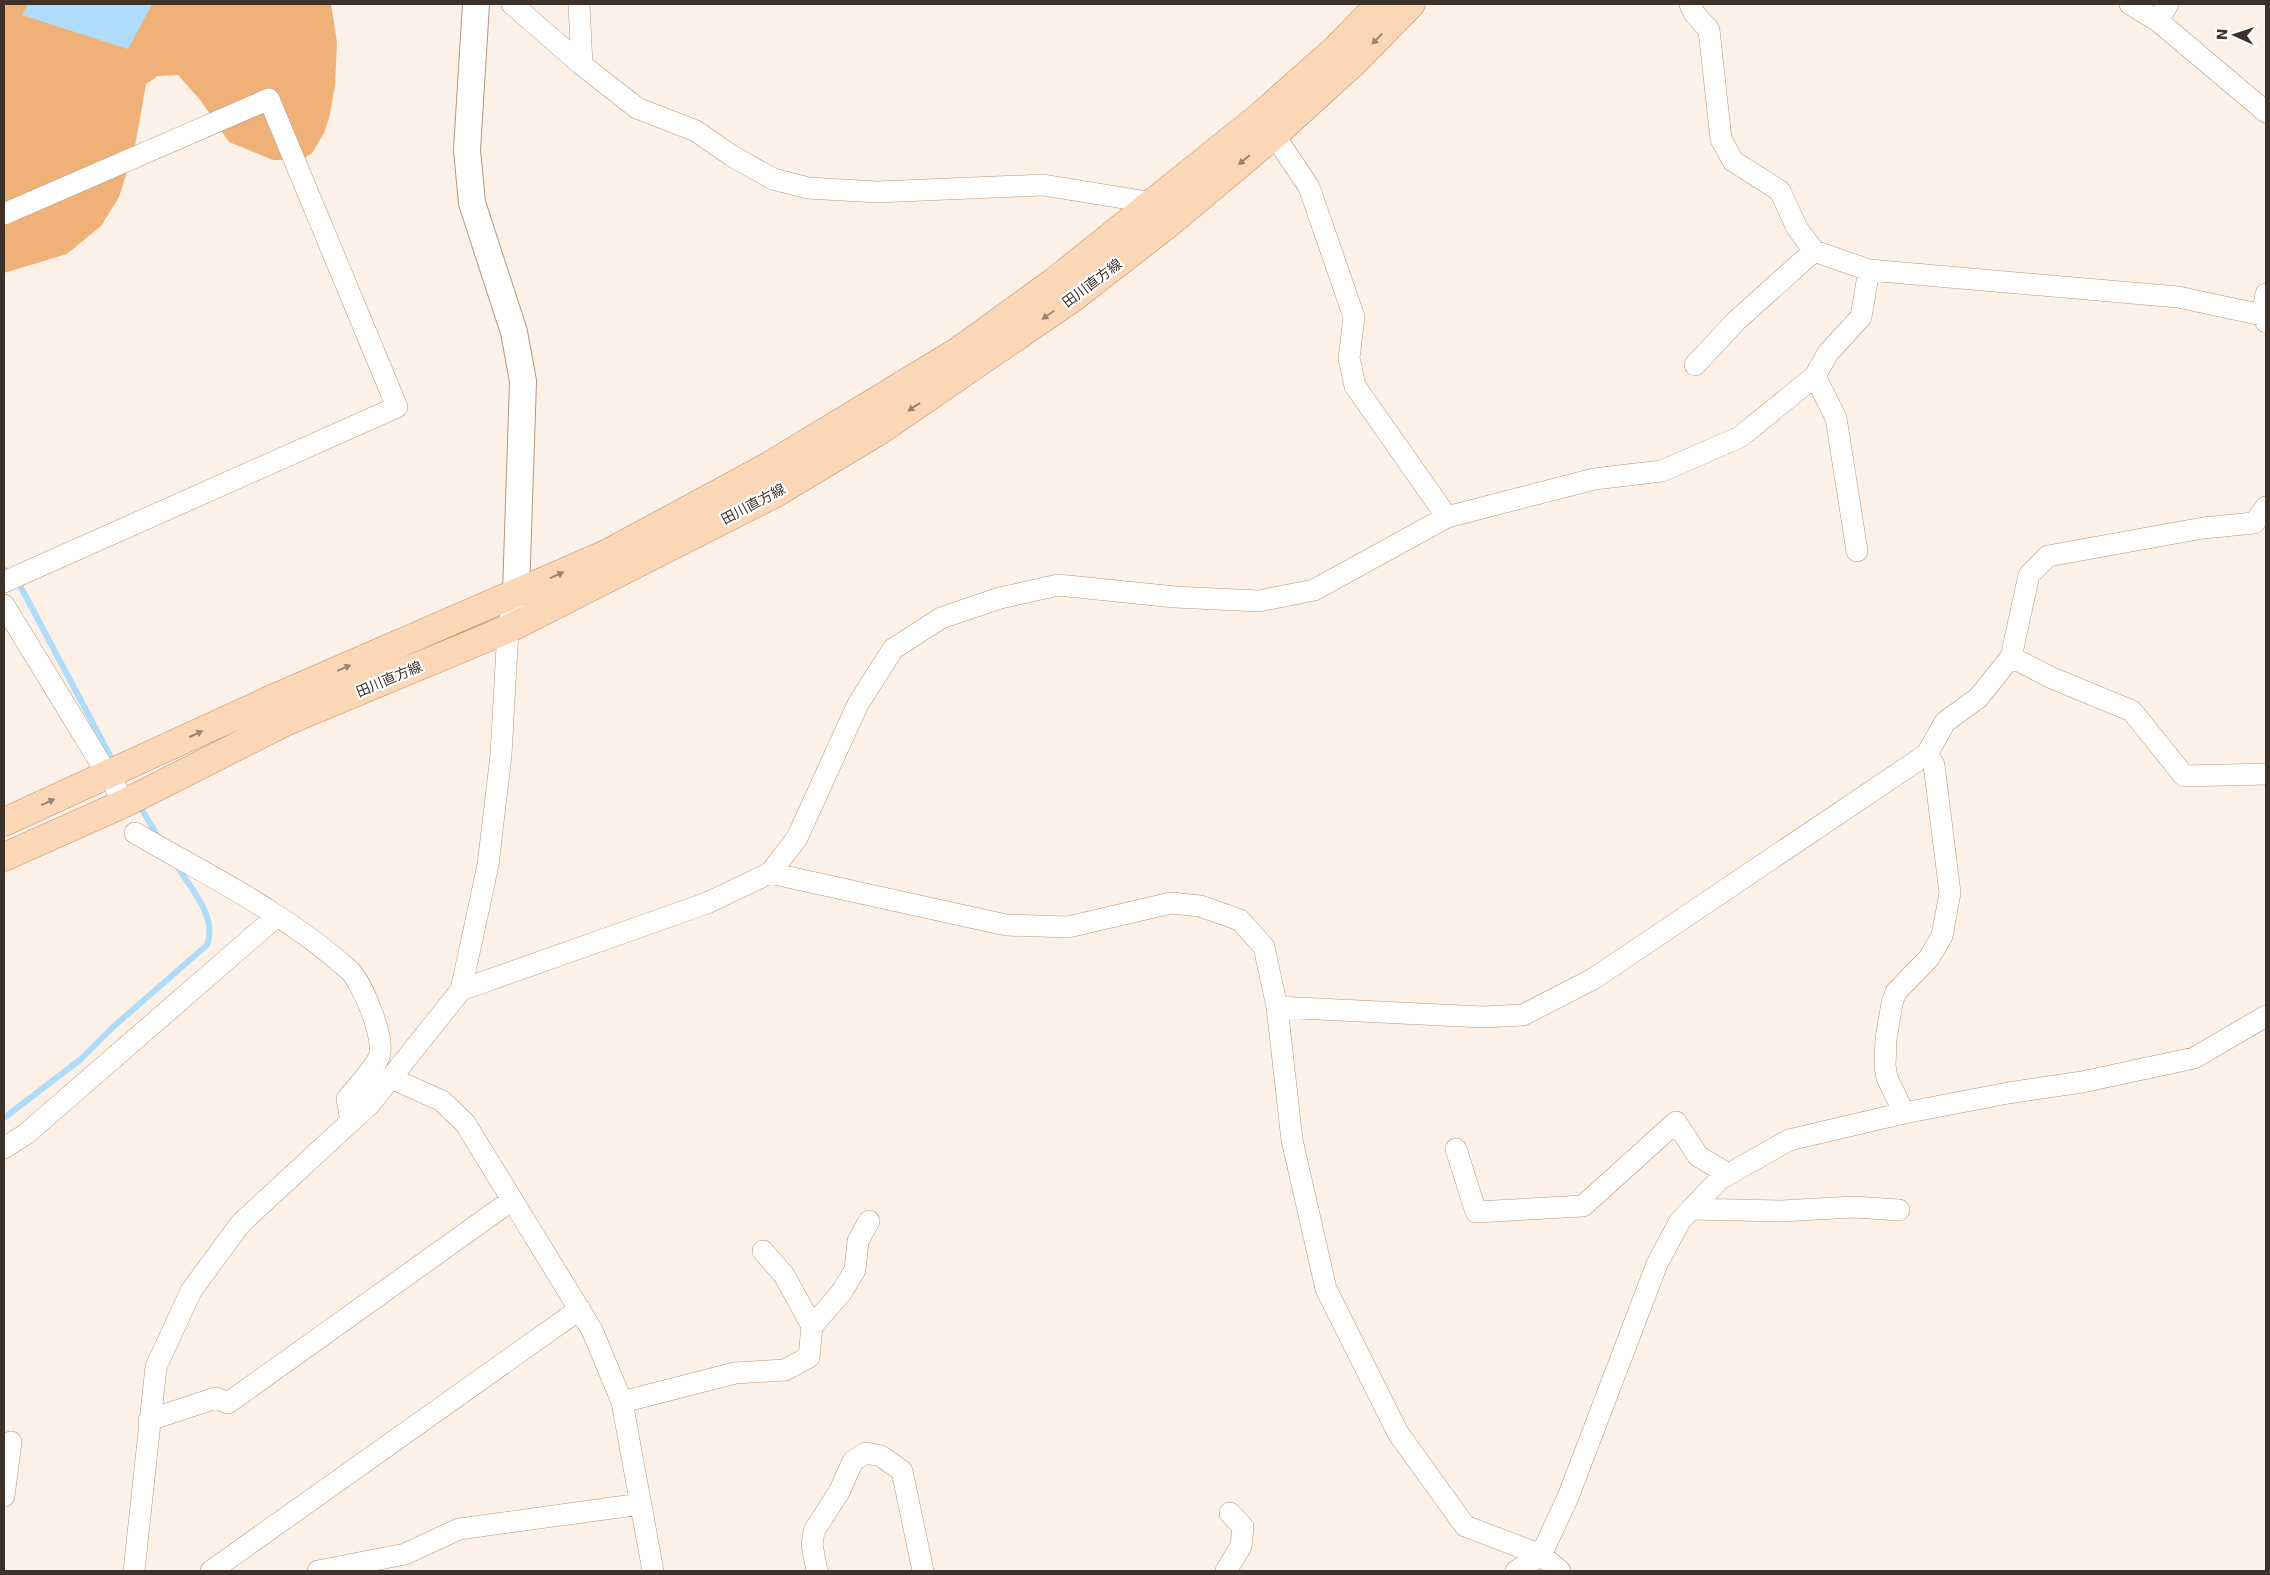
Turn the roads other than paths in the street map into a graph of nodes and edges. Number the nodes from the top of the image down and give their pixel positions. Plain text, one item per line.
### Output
1 (476, 4) edge
2 (512, 4) edge
3 (579, 4) edge
4 (1380, 4) edge
5 (1411, 4) edge
6 (1690, 4) edge
7 (2130, 4) edge
8 (2163, 12) edge
9 (582, 65) junction
10 (2266, 112) edge
11 (1266, 126) junction
12 (1154, 203) junction
13 (4, 214) edge
14 (1814, 251) junction
15 (1869, 270) junction
16 (2266, 294) edge
17 (2264, 319) edge
18 (1695, 365) dead end
19 (1815, 376) junction
20 (2266, 507) edge
21 (1447, 517) junction
22 (1857, 551) dead end
23 (4, 582) edge
24 (516, 593) junction
25 (4, 605) edge
26 (508, 629) junction
27 (2011, 658) junction
28 (1927, 754) junction
29 (109, 774) junction
30 (2266, 774) edge
31 (125, 803) junction
32 (4, 822) edge
33 (135, 833) dead end
34 (4, 856) edge
35 (770, 873) junction
36 (277, 916) junction
37 (461, 990) junction
38 (1277, 1007) junction
39 (2266, 1016) edge
40 (391, 1078) junction
41 (1904, 1113) junction
42 (351, 1121) junction
43 (4, 1148) edge
44 (1456, 1149) dead end
45 (1728, 1174) junction
46 (512, 1200) junction
47 (1692, 1209) junction
48 (1898, 1210) dead end
49 (870, 1221) dead end
50 (763, 1251) dead end
51 (580, 1309) junction
52 (812, 1326) junction
53 (622, 1402) junction
54 (149, 1420) junction
55 (11, 1442) dead end
56 (4, 1496) edge
57 (640, 1504) junction
58 (1230, 1513) dead end
59 (1541, 1555) junction
60 (134, 1571) edge
61 (212, 1571) edge
62 (318, 1571) edge
63 (653, 1571) edge
64 (817, 1571) edge
65 (923, 1571) edge
66 (1226, 1571) edge
67 (1516, 1571) edge
68 (1560, 1571) edge

1 - 24 street
2 - 9 street
3 - 9 street
4 - 11 main road, 田川直方線
5 -> 11 main road, 田川直方線
6 - 14 street
7 - 8 street
8 - 10 street
9 - 12 street
11 - 12 main road, 田川直方線
11 - 21 street
11 -> 26 main road, 田川直方線
24 -> 12 main road, 田川直方線
13 - 23 street
14 - 15 street
14 - 18 street
15 - 17 street
15 - 19 street
16 - 17 street
19 - 21 street
19 - 22 street
20 - 27 street
21 - 35 street
24 - 26 street
29 -> 24 main road, 田川直方線
25 - 29 street
26 - 31 main road, 田川直方線
26 - 37 street
27 - 28 street
27 - 30 street
28 - 38 street
28 - 41 street
29 - 31 street
32 -> 29 main road, 田川直方線
31 - 34 main road, 田川直方線
33 - 36 street
35 - 37 street
35 - 38 street
36 - 42 street
36 - 43 street
37 - 40 street
38 - 59 street
39 - 41 street
40 - 42 street
40 - 46 street
41 - 45 street
42 - 54 street
44 - 45 street
45 - 47 street
46 - 51 street
46 - 54 street
47 - 48 street
47 - 59 street
49 - 52 street
50 - 52 street
51 - 53 street
51 - 61 street
52 - 53 street
53 - 57 street
54 - 60 street
55 - 56 street
57 - 62 street
57 - 63 street
58 - 66 street
59 - 67 street
59 - 68 street
64 - 65 street

